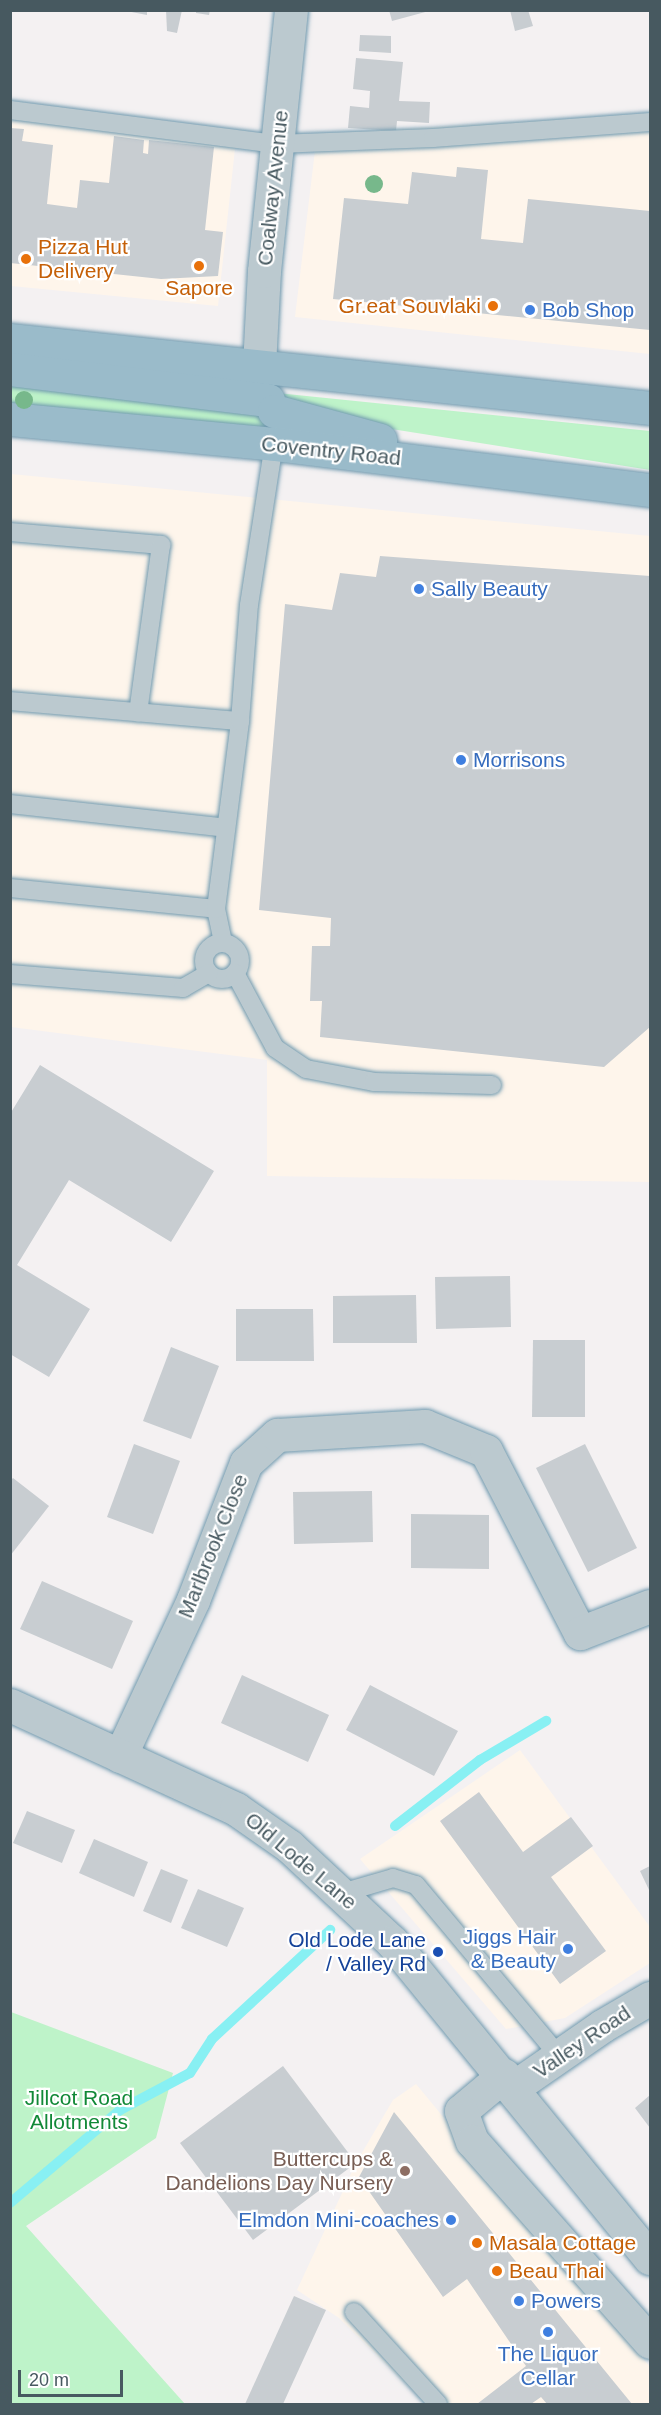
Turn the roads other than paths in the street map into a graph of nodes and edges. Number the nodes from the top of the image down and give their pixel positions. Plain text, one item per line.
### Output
1 (291, 10) edge
2 (10, 110) edge
3 (651, 122) edge
4 (277, 144) junction
5 (10, 340) edge
6 (259, 366) junction
7 (10, 369) edge
8 (271, 405) junction
9 (651, 408) edge
10 (10, 419) edge
11 (274, 444) junction
12 (446, 464) junction
13 (651, 490) edge
14 (10, 532) edge
15 (10, 701) edge
16 (138, 712) junction
17 (240, 721) junction
18 (10, 804) edge
19 (226, 828) junction
20 (10, 888) edge
21 (216, 909) junction
22 (223, 942) junction
23 (208, 973) junction
24 (236, 973) junction
25 (10, 974) edge
26 (492, 1085) dead end
27 (651, 1606) edge
28 (10, 1705) edge
29 (120, 1756) junction
30 (342, 1893) junction
31 (651, 1998) edge
32 (559, 2056) junction
33 (509, 2081) junction
34 (651, 2258) edge
35 (354, 2312) dead end
36 (651, 2342) edge
37 (438, 2404) edge

1 - 4 street, Coalway Avenue
2 - 4 lane
3 - 4 lane
4 - 6 street, Coalway Avenue
5 - 6 highway
6 - 8 highway
6 - 9 highway
7 - 8 highway
8 - 11 highway
8 - 12 highway
10 - 11 highway, Coventry Road
11 - 12 highway, Coventry Road
11 - 17 lane
12 - 13 highway, Coventry Road
14 - 16 lane
15 - 16 lane
16 - 17 lane
17 - 19 lane
18 - 19 lane
19 - 21 lane
20 - 21 lane
21 - 22 lane
22 - 23 lane
22 - 24 lane
23 - 24 lane
23 - 25 lane
24 - 26 lane
27 - 29 street, Marlbrook Close
28 - 29 street, Old Lode Lane
29 - 30 street, Old Lode Lane
30 - 32 lane
30 - 33 street, Old Lode Lane
31 - 32 street, Valley Road
32 - 33 street, Valley Road
33 - 34 street, Old Lode Lane
33 - 36 street
35 - 37 lane

